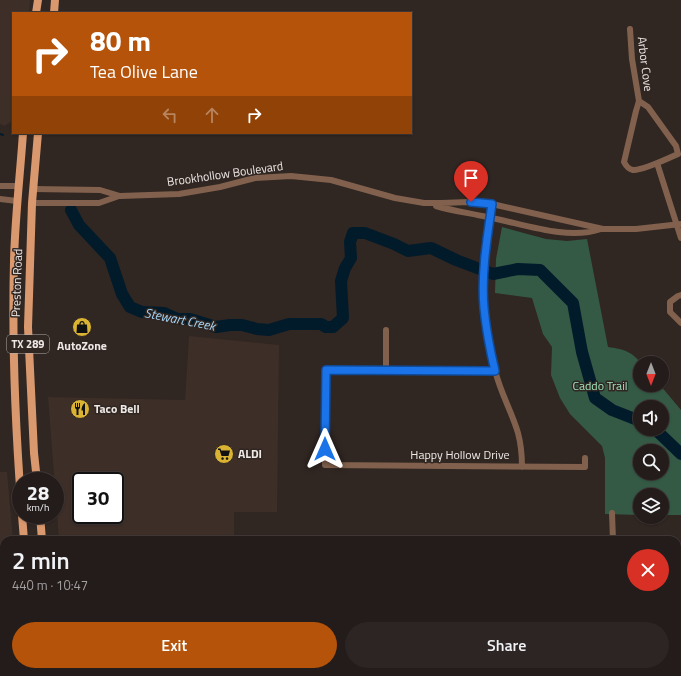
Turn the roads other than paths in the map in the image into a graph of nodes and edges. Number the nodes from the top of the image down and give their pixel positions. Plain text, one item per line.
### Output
1 (38, 0) edge
2 (55, 0) edge
3 (36, 12) edge
4 (54, 12) edge
5 (630, 29) dead end
6 (639, 102) junction
7 (24, 134) edge
8 (38, 134) edge
9 (657, 163) junction
10 (0, 186) edge
11 (18, 186) junction
12 (33, 189) junction
13 (120, 196) junction
14 (0, 199) edge
15 (17, 202) junction
16 (32, 203) junction
17 (426, 203) junction
18 (492, 204) junction
19 (490, 217) junction
20 (679, 224) edge
21 (603, 229) junction
22 (681, 238) edge
23 (681, 295) edge
24 (681, 323) edge
25 (386, 330) dead end
26 (386, 370) junction
27 (495, 371) junction
28 (30, 384) junction
29 (14, 385) junction
30 (31, 395) junction
31 (15, 396) junction
32 (585, 458) dead end
33 (522, 466) junction
34 (19, 472) edge
35 (36, 472) edge
36 (612, 513) dead end
37 (23, 524) edge
38 (41, 524) edge
39 (24, 536) edge
40 (42, 536) edge
41 (613, 536) edge

1 - 3 main road
2 - 4 main road
5 - 6 street, Arbor Cove
6 - 9 street, Arbor Cove
6 - 9 street, Arbor Cove
7 - 11 main road, Preston Road / TX 289
8 - 12 main road, Preston Road / TX 289
9 - 20 street
10 - 11 street
11 - 12 main road
11 - 15 main road, Preston Road / TX 289
12 - 13 street, Brookhollow Boulevard
12 - 16 main road, Preston Road / TX 289
13 - 16 street, Brookhollow Boulevard
13 - 17 street, Brookhollow Boulevard
14 - 15 street
15 - 16 main road
15 - 29 main road, Preston Road / TX 289
16 - 28 main road, Preston Road / TX 289
17 - 18 street, Brookhollow Boulevard
17 - 19 street, Brookhollow Boulevard
18 - 19 street
18 - 21 street, Brookhollow Boulevard
19 - 21 street, Brookhollow Boulevard
19 - 27 street
20 - 21 street, Brookhollow Boulevard
20 - 22 street
23 - 24 street
25 - 26 street
26 - 27 street
26 - 33 street, Happy Hollow Drive
27 - 33 street
28 - 29 main road
28 - 30 main road, Preston Road / TX 289
29 - 31 main road, Preston Road / TX 289
30 - 31 main road
30 - 35 main road, Preston Road / TX 289
31 - 34 main road, Preston Road / TX 289
32 - 33 street, Happy Hollow Drive
36 - 41 street
37 - 39 main road
38 - 40 main road

